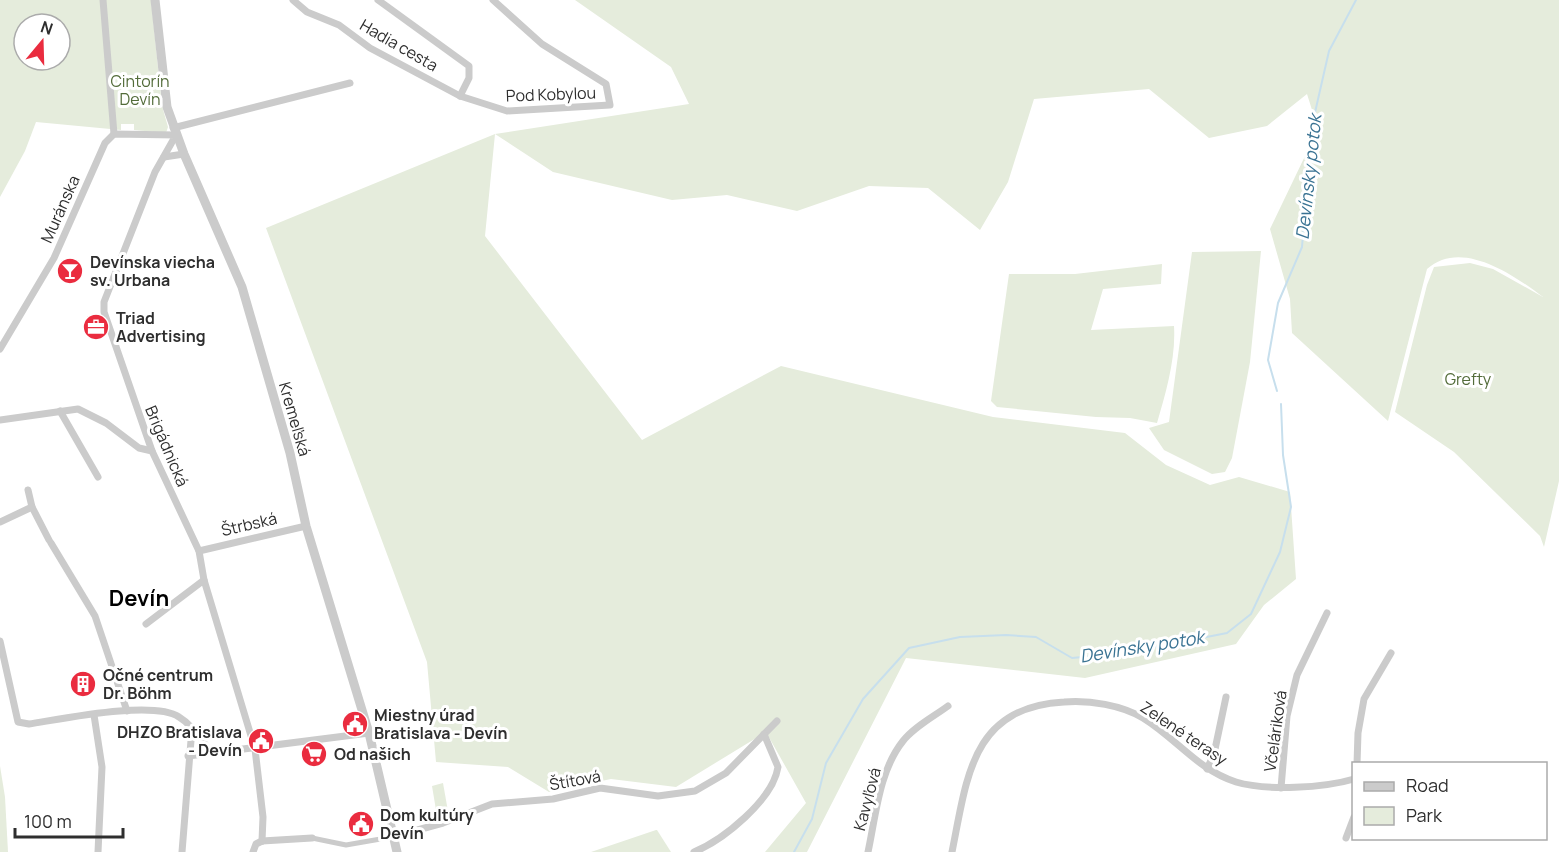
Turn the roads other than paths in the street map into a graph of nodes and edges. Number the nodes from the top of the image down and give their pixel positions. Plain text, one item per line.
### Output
1 (103, 0) edge
2 (155, 0) edge
3 (293, 0) edge
4 (378, 0) edge
5 (493, 0) edge
6 (300, 4) edge
7 (350, 83) dead end
8 (460, 96) junction
9 (175, 132) junction
10 (114, 134) junction
11 (184, 154) junction
12 (164, 157) junction
13 (0, 349) edge
14 (60, 411) junction
15 (0, 420) edge
16 (152, 451) junction
17 (98, 477) dead end
18 (28, 490) dead end
19 (32, 507) junction
20 (0, 522) edge
21 (306, 526) junction
22 (199, 551) junction
23 (204, 580) junction
24 (1327, 613) dead end
25 (146, 624) dead end
26 (0, 641) edge
27 (1391, 653) dead end
28 (1226, 697) dead end
29 (948, 706) dead end
30 (127, 711) junction
31 (94, 715) junction
32 (777, 721) dead end
33 (192, 728) junction
34 (369, 733) junction
35 (764, 734) junction
36 (255, 749) junction
37 (213, 754) junction
38 (188, 756) junction
39 (1357, 762) edge
40 (1207, 770) junction
41 (1352, 779) edge
42 (1281, 788) junction
43 (1352, 820) edge
44 (392, 837) junction
45 (312, 838) joint
46 (1346, 838) dead end
47 (262, 841) junction
48 (98, 852) edge
49 (182, 852) edge
50 (253, 852) edge
51 (397, 852) edge
52 (694, 852) edge
53 (868, 852) edge
54 (951, 852) edge

1 - 10 street
2 - 9 street, Kremeľská
3 - 6 street, Hadia cesta
4 - 8 street
5 - 8 street, Pod Kobylou
6 - 8 street, Hadia cesta
7 - 9 street
9 - 10 street
9 - 11 street, Kremeľská
9 - 12 street, Brigádnická
10 - 13 street, Muránska
11 - 12 street
11 - 21 street, Kremeľská
12 - 16 street, Brigádnická
14 - 15 street
14 - 16 street
14 - 17 street
16 - 22 street, Brigádnická
18 - 19 street
19 - 20 street
19 - 30 street
21 - 22 street, Štrbská
21 - 34 street, Kremeľská
22 - 23 street, Brigádnická
23 - 25 street
23 - 36 street, Brigádnická
24 - 42 street, Včeláriková
26 - 31 street
27 - 39 street
28 - 40 street
29 - 53 street, Kavyľová
30 - 31 street
30 - 33 street
31 - 48 street
32 - 35 street, Štítová
33 - 37 street
33 - 38 street
34 - 36 street
34 - 44 street, Kremeľská
35 - 44 street, Štítová
35 - 52 street
36 - 37 street
36 - 47 street, Brigádnická
37 - 38 street
38 - 49 street
40 - 42 street, Zelené terasy
40 - 54 street, Zelené terasy
41 - 42 street, Zelené terasy
43 - 46 street
44 - 45 street
44 - 51 street, Kremeľská
45 - 47 street
47 - 50 street

